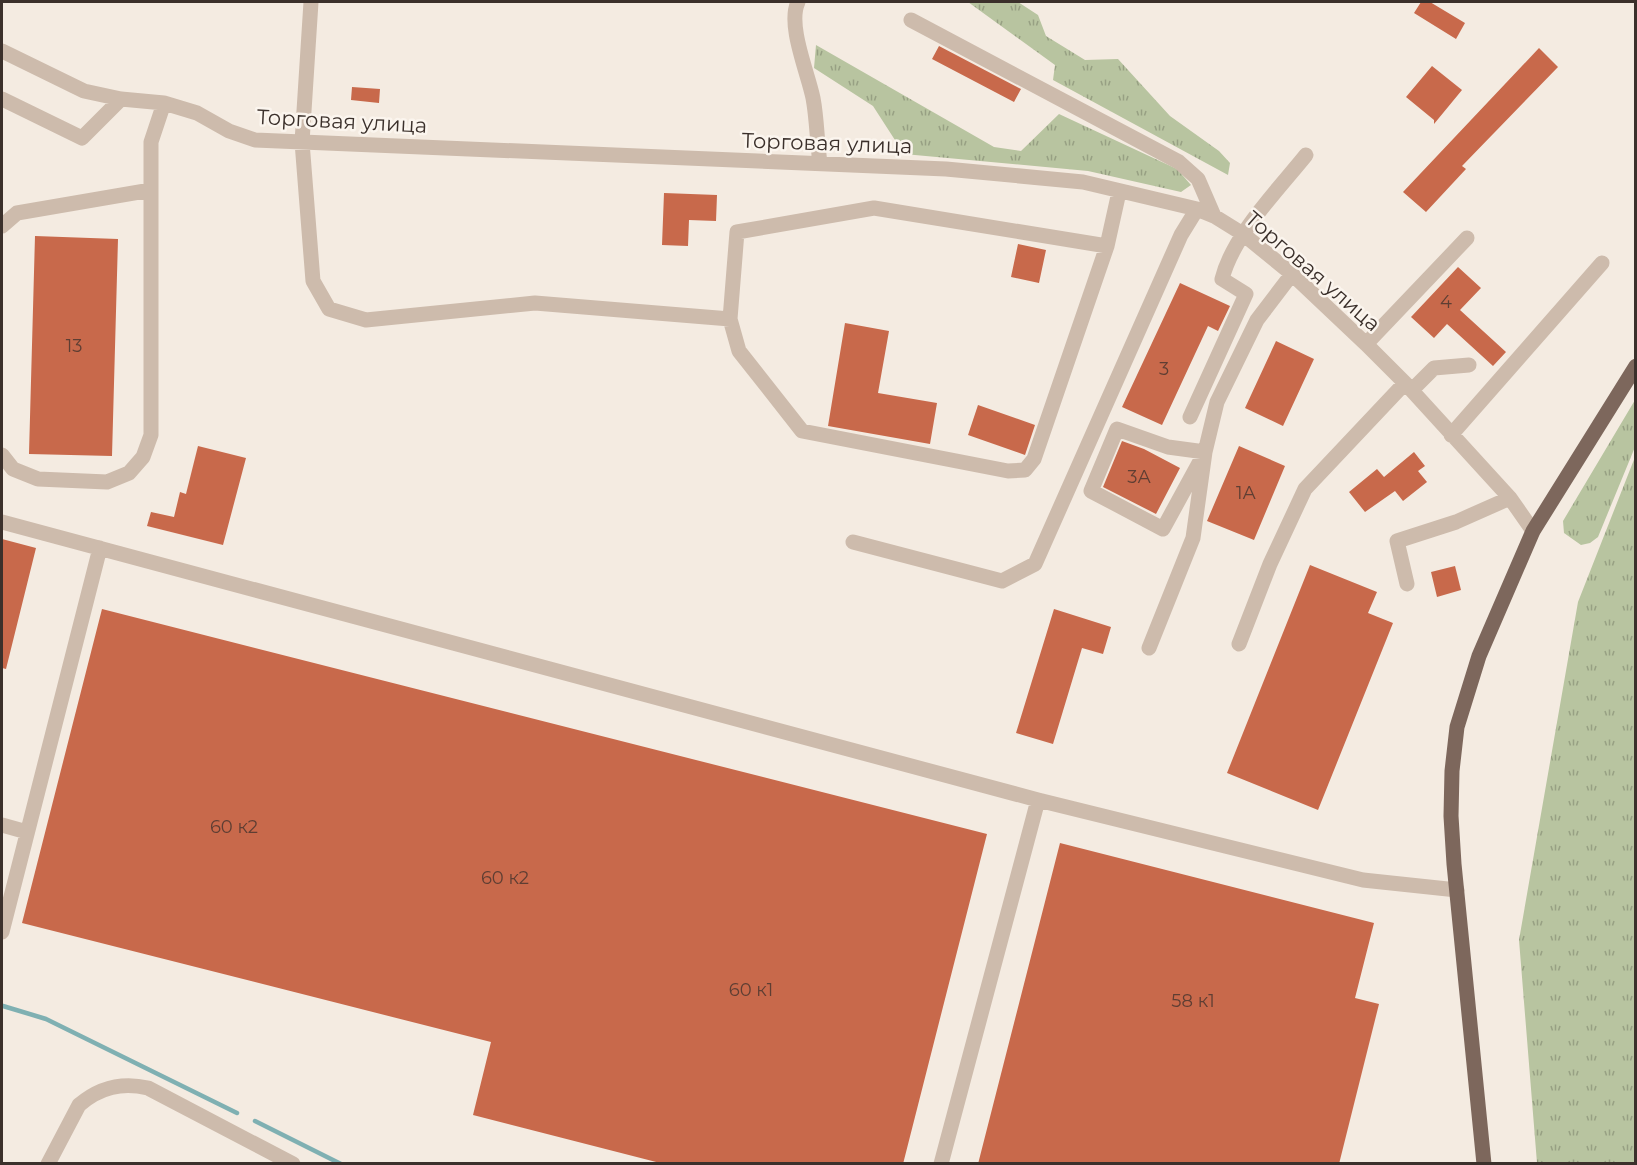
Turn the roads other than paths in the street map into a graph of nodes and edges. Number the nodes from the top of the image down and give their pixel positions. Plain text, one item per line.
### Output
1 (311, 2) edge
2 (798, 2) edge
3 (911, 20) dead end
4 (2, 51) edge
5 (2, 99) edge
6 (121, 99) junction
7 (164, 103) junction
8 (302, 142) junction
9 (1306, 155) dead end
10 (820, 163) junction
11 (151, 190) junction
12 (1119, 192) junction
13 (1197, 209) junction
14 (1214, 216) junction
15 (2, 226) edge
16 (1243, 234) junction
17 (1467, 238) dead end
18 (1107, 246) junction
19 (1602, 263) dead end
20 (1292, 274) junction
21 (730, 319) junction
22 (1366, 344) junction
23 (1469, 365) dead end
24 (1635, 366) edge
25 (1409, 387) junction
26 (1190, 417) dead end
27 (1451, 435) junction
28 (1205, 452) junction
29 (2, 455) edge
30 (1510, 498) junction
31 (2, 522) edge
32 (1533, 531) junction
33 (853, 542) dead end
34 (100, 548) junction
35 (1407, 584) dead end
36 (1239, 644) dead end
37 (1149, 648) dead end
38 (1038, 800) junction
39 (2, 825) edge
40 (27, 832) junction
41 (1457, 890) junction
42 (2, 932) edge
43 (48, 1164) edge
44 (293, 1164) edge
45 (941, 1164) edge
46 (1484, 1164) edge

1 - 8 street
2 - 10 street
3 - 14 street
4 - 6 street, Торговая улица
5 - 6 street
6 - 7 street, Торговая улица
7 - 8 street, Торговая улица
7 - 11 street
8 - 10 street, Торговая улица
8 - 21 street
9 - 16 street
10 - 12 street, Торговая улица
11 - 15 street
11 - 29 street
12 - 13 street, Торговая улица
12 - 18 street
13 - 14 street, Торговая улица
13 - 33 street
14 - 16 street, Торговая улица
16 - 20 street, Торговая улица
16 - 26 street
17 - 22 street
18 - 21 street
18 - 21 street
19 - 27 street
20 - 22 street, Торговая улица
20 - 28 street
22 - 25 street, Торговая улица
23 - 25 street
24 - 32 main road
25 - 27 street, Торговая улица
25 - 36 street
27 - 30 street, Торговая улица
28 - 28 street
28 - 37 street
30 - 32 street, Торговая улица
30 - 35 street
31 - 34 street
32 - 41 main road
34 - 38 street
34 - 40 street
38 - 41 street
38 - 45 street
39 - 40 street
40 - 42 street
41 - 46 main road
43 - 44 street

